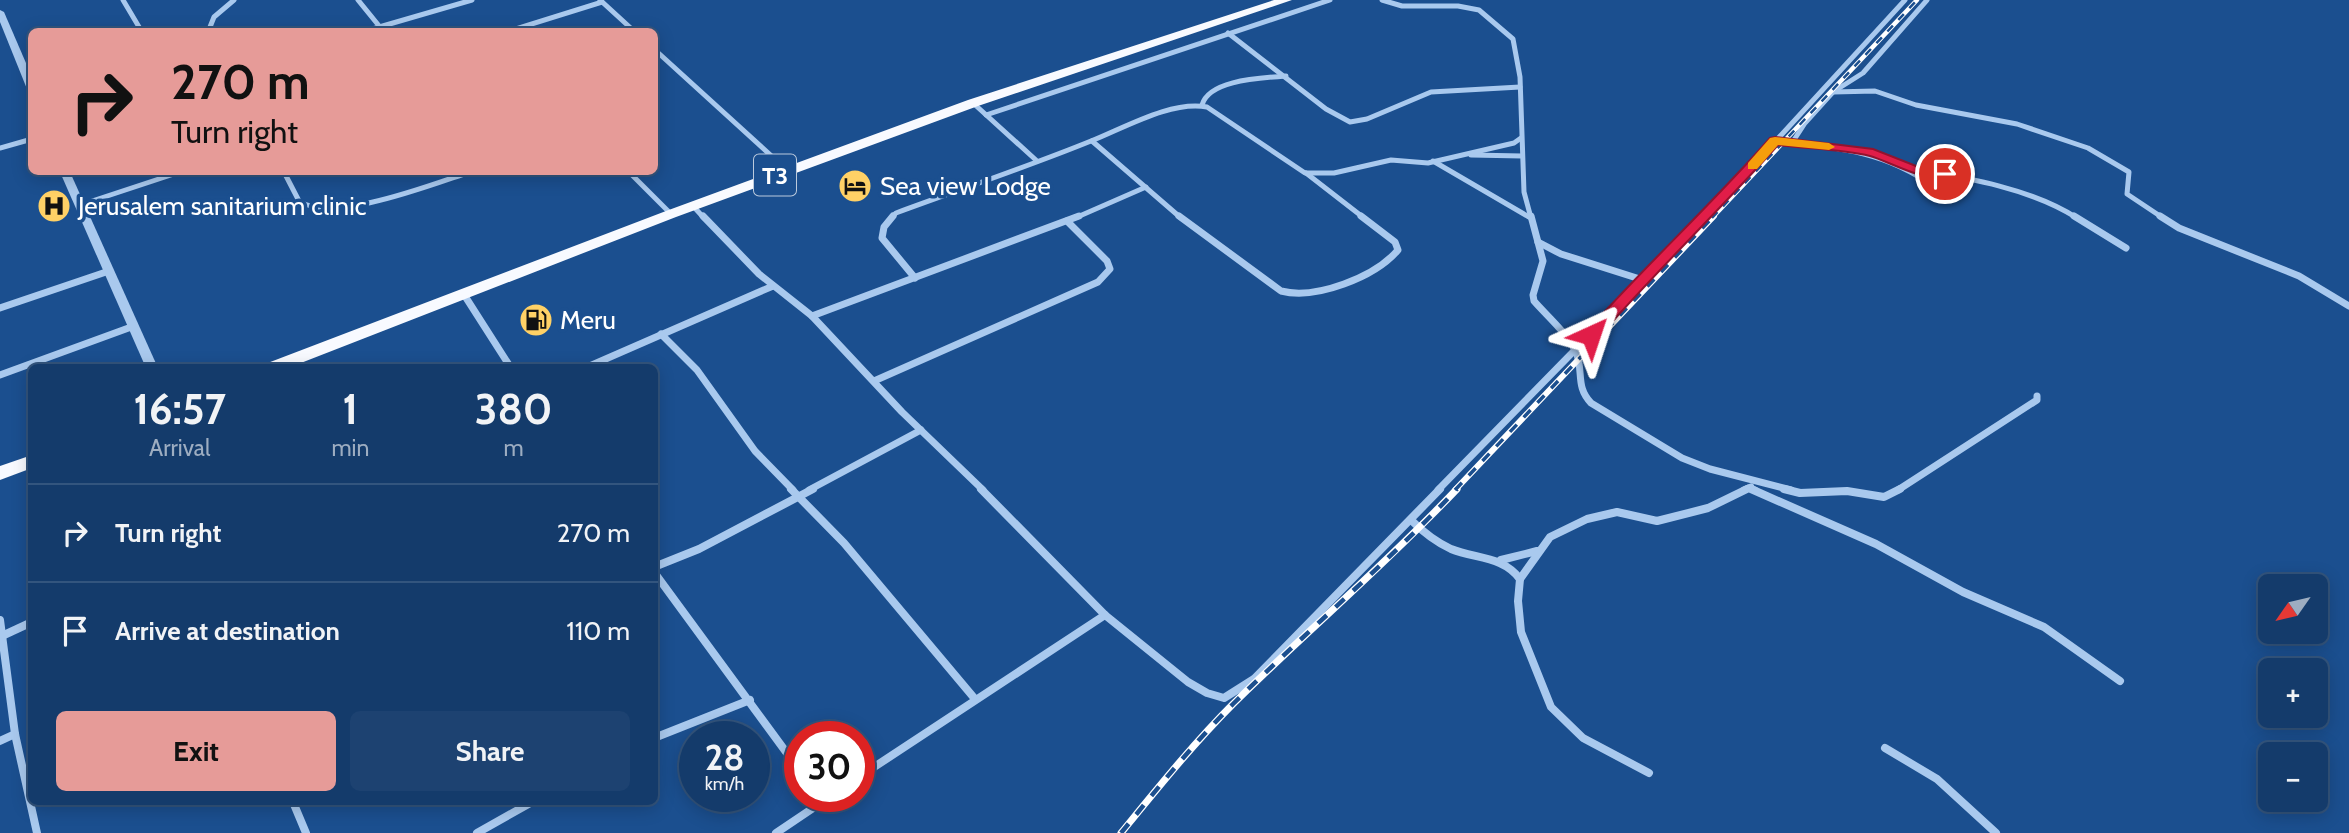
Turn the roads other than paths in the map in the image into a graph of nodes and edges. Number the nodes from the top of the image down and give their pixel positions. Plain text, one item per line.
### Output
1 (123, 0) edge
2 (234, 0) edge
3 (358, 0) edge
4 (472, 0) edge
5 (1286, 0) edge
6 (1330, 0) edge
7 (1382, 0) edge
8 (1905, 0) edge
9 (1927, 0) edge
10 (601, 1) edge
11 (0, 13) edge
12 (140, 28) edge
13 (209, 28) edge
14 (381, 28) edge
15 (385, 28) edge
16 (518, 28) edge
17 (631, 28) edge
18 (1228, 33) junction
19 (658, 53) edge
20 (664, 58) junction
21 (658, 60) edge
22 (1286, 76) junction
23 (28, 80) edge
24 (1520, 87) junction
25 (1833, 92) junction
26 (974, 103) junction
27 (1202, 105) junction
28 (986, 115) junction
29 (1521, 138) junction
30 (28, 139) edge
31 (1092, 141) junction
32 (1775, 141) junction
33 (1792, 143) junction
34 (0, 148) edge
35 (1463, 156) junction
36 (1522, 156) junction
37 (1037, 161) junction
38 (1433, 161) junction
39 (1913, 169) junction
40 (788, 171) junction
41 (1305, 173) junction
42 (66, 175) edge
43 (168, 175) edge
44 (285, 175) edge
45 (460, 175) edge
46 (632, 175) edge
47 (1146, 187) junction
48 (1945, 195) dead end
49 (80, 205) junction
50 (693, 206) junction
51 (671, 214) junction
52 (1529, 217) junction
53 (1068, 221) junction
54 (1538, 241) junction
55 (2126, 248) dead end
56 (109, 271) junction
57 (915, 278) junction
58 (1643, 281) junction
59 (773, 286) junction
60 (463, 293) junction
61 (2349, 306) edge
62 (0, 308) edge
63 (812, 316) junction
64 (134, 326) junction
65 (661, 334) junction
66 (1575, 350) junction
67 (30, 364) edge
68 (150, 364) edge
69 (281, 364) edge
70 (508, 364) edge
71 (594, 364) edge
72 (28, 365) edge
73 (0, 375) edge
74 (874, 381) junction
75 (2037, 396) dead end
76 (921, 430) junction
77 (28, 462) edge
78 (0, 473) edge
79 (1754, 486) junction
80 (799, 495) junction
81 (1411, 520) junction
82 (1538, 551) junction
83 (1501, 561) junction
84 (658, 567) edge
85 (658, 574) edge
86 (1520, 579) junction
87 (1105, 615) junction
88 (0, 620) edge
89 (28, 624) edge
90 (4, 635) junction
91 (2120, 681) dead end
92 (975, 699) junction
93 (750, 700) junction
94 (15, 734) junction
95 (658, 736) edge
96 (0, 741) edge
97 (784, 748) edge
98 (1885, 748) dead end
99 (875, 766) edge
100 (1649, 773) dead end
101 (28, 792) edge
102 (31, 805) edge
103 (294, 805) edge
104 (527, 805) edge
105 (803, 812) edge
106 (37, 833) edge
107 (306, 833) edge
108 (477, 833) edge
109 (776, 833) edge
110 (1996, 833) edge

1 - 12 street
2 - 13 street
3 - 14 street
4 - 15 street
5 - 26 highway, T3
6 - 18 street
7 - 24 street
8 - 32 street
9 - 25 street
10 - 16 street
10 - 17 street
11 - 23 street
18 - 22 street
18 - 28 street
19 - 20 street
20 - 21 street
20 - 40 street
22 - 24 street
22 - 27 street
24 - 29 street
25 - 33 street
25 - 61 street
26 - 28 street
26 - 40 highway, T3
27 - 31 street
27 - 41 street
28 - 37 street
29 - 35 street
29 - 36 street
30 - 34 street
31 - 37 street
31 - 47 street
32 - 33 street
32 - 58 street
33 - 39 street
35 - 36 street
35 - 38 street
36 - 52 street
37 - 57 street
38 - 41 street
38 - 52 street
39 - 48 street
39 - 55 street
40 - 50 highway, T3
41 - 47 street
42 - 49 street
43 - 49 street
44 - 45 street
46 - 51 street
47 - 53 street
49 - 56 street
50 - 51 highway, T3
50 - 59 street
51 - 60 highway, T3
52 - 54 street
53 - 57 street
53 - 74 street
54 - 58 street
54 - 66 street
56 - 62 street
56 - 64 street
57 - 63 street
58 - 66 street
59 - 63 street
59 - 65 street
60 - 69 highway, T3
60 - 70 street
63 - 74 street
64 - 67 street
64 - 68 street
65 - 71 street
65 - 80 street
66 - 79 street
66 - 81 street
72 - 73 street
74 - 76 street
75 - 79 street
76 - 80 street
76 - 87 street
77 - 78 highway
79 - 82 street
79 - 91 street
80 - 84 street
80 - 92 street
81 - 83 street
81 - 87 street
82 - 83 street
82 - 86 street
83 - 86 street
85 - 93 street
86 - 100 street
87 - 92 street
88 - 90 street
89 - 90 street
90 - 94 street
92 - 99 street
93 - 95 street
93 - 97 street
94 - 96 street
94 - 101 street
98 - 110 street
102 - 106 street
103 - 107 street
104 - 108 street
105 - 109 street

